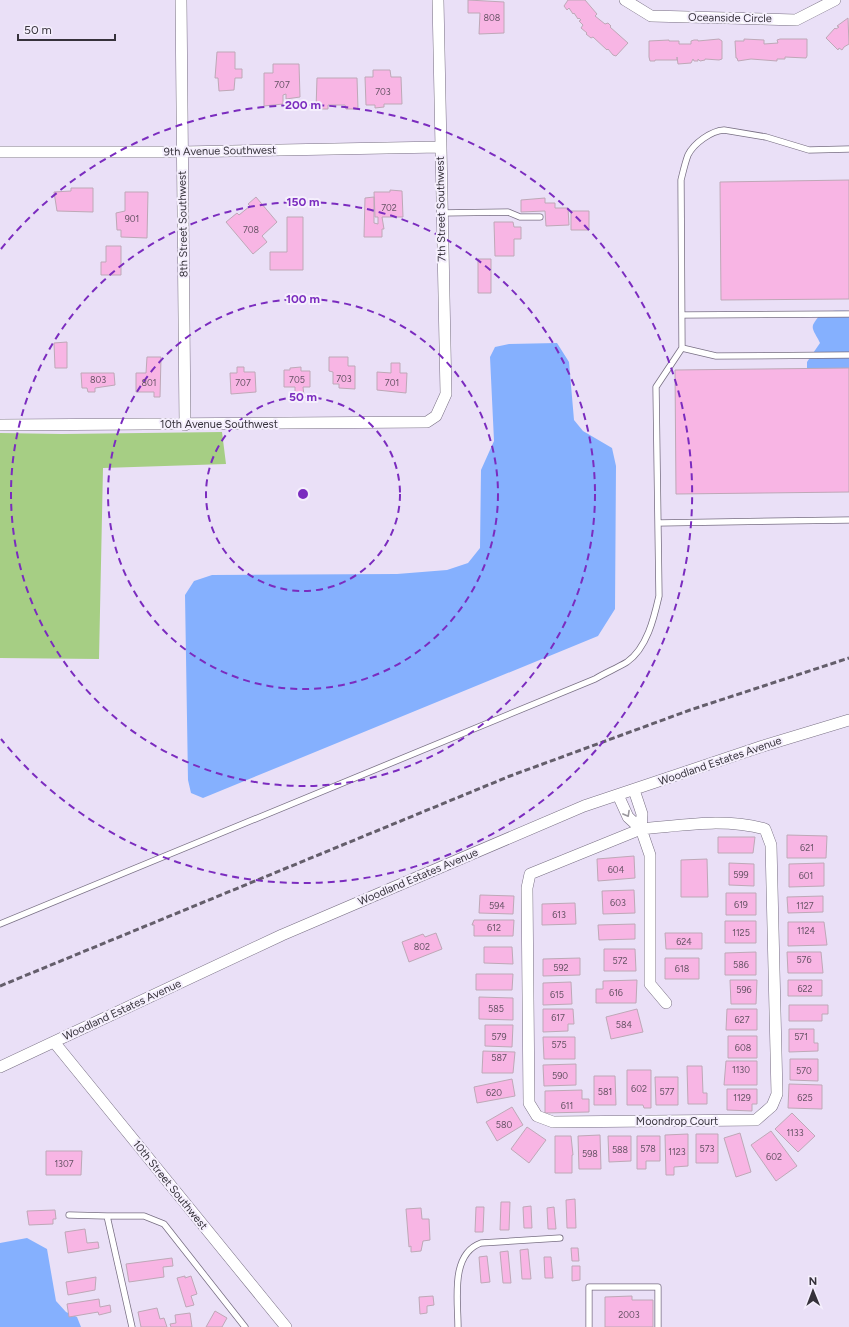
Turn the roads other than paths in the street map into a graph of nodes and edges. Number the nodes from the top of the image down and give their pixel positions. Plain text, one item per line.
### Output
1 (181, 0) edge
2 (438, 0) edge
3 (625, 0) edge
4 (835, 0) edge
5 (440, 147) junction
6 (849, 149) edge
7 (0, 152) edge
8 (182, 152) junction
9 (441, 213) junction
10 (540, 217) dead end
11 (849, 314) edge
12 (682, 315) junction
13 (682, 348) junction
14 (849, 355) edge
15 (436, 416) joint
16 (0, 425) edge
17 (185, 425) junction
18 (849, 520) edge
19 (658, 523) junction
20 (849, 720) edge
21 (634, 790) junction
22 (618, 795) junction
23 (640, 829) junction
24 (0, 924) edge
25 (666, 1003) dead end
26 (54, 1042) junction
27 (0, 1067) edge
28 (69, 1215) dead end
29 (107, 1216) junction
30 (560, 1238) dead end
31 (132, 1327) edge
32 (245, 1327) edge
33 (286, 1327) edge
34 (458, 1327) edge
35 (589, 1327) edge
36 (658, 1327) edge

1 - 8 street, 8th Street Southwest
2 - 5 street, 7th Street Southwest
3 - 4 street, Oceanside Circle
5 - 8 street, 9th Avenue Southwest
5 - 9 street, 7th Street Southwest
6 - 12 lane
7 - 8 street, 9th Avenue Southwest
8 - 17 street, 8th Street Southwest
9 - 10 lane
9 - 15 street, 7th Street Southwest
11 - 12 lane
12 - 13 lane
13 - 14 lane
13 - 19 lane
15 - 17 street, 10th Avenue Southwest
16 - 17 street, 10th Avenue Southwest
18 - 19 lane
19 - 24 lane
20 - 21 street, Woodland Estates Avenue
21 - 22 street, Woodland Estates Avenue
21 - 23 street
22 -> 23 street
22 - 26 street, Woodland Estates Avenue
23 - 23 street, Moondrop Court
23 - 25 street
26 - 27 street, Woodland Estates Avenue
26 - 33 street, 10th Street Southwest
28 - 29 lane
29 - 31 lane
29 - 32 lane
30 - 34 lane
35 - 36 lane

